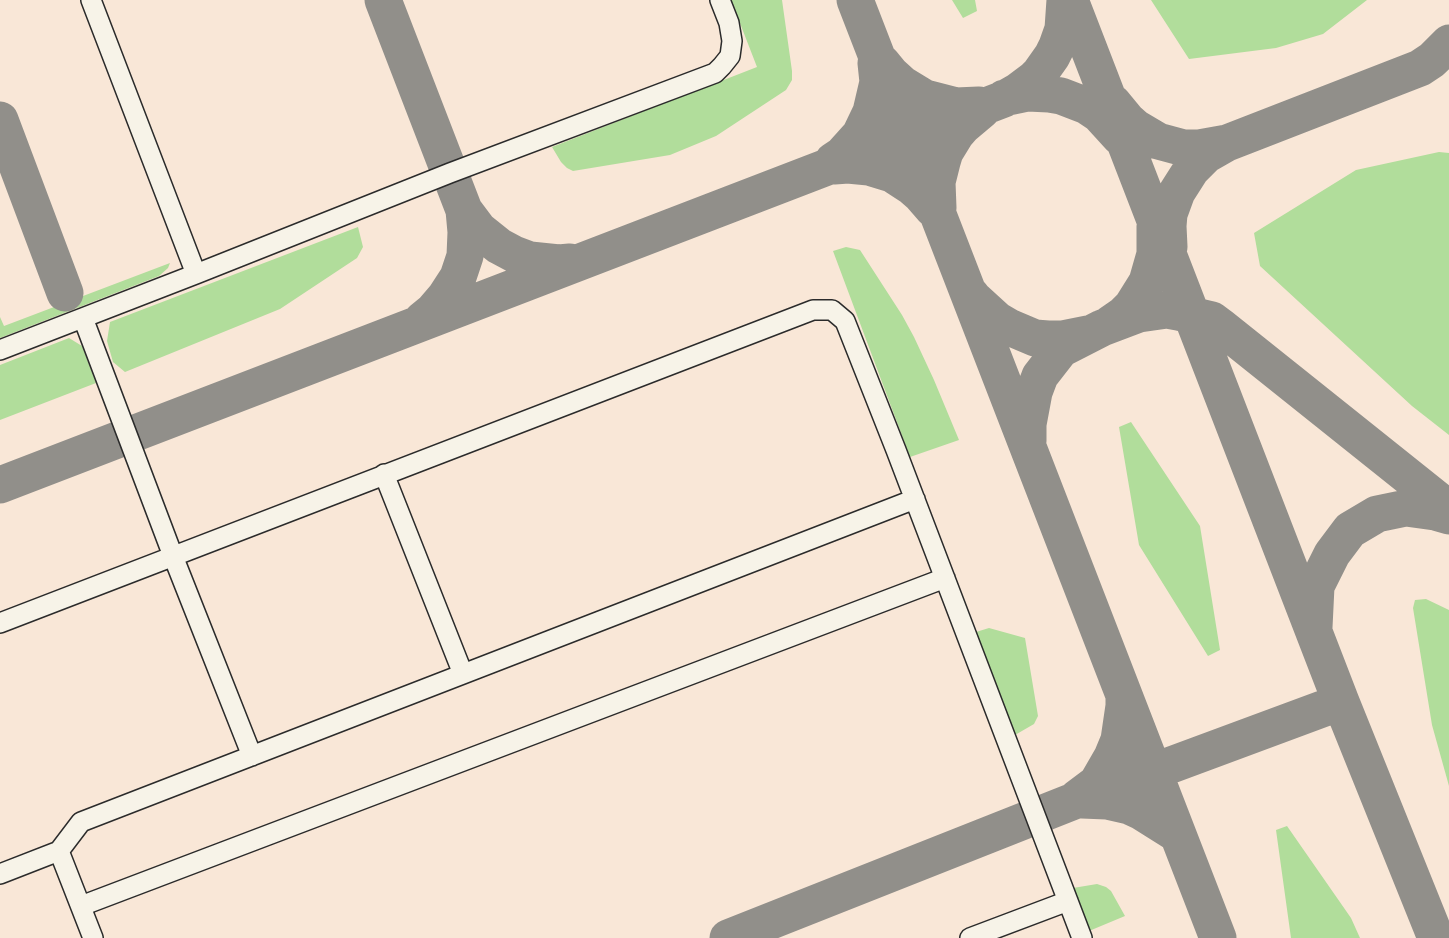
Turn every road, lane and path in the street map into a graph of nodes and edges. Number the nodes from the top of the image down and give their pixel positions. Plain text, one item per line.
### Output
1 (90, 0) edge
2 (720, 0) edge
3 (196, 274) junction
4 (83, 318) junction
5 (0, 350) edge
6 (384, 474) junction
7 (915, 499) junction
8 (173, 556) junction
9 (945, 578) junction
10 (0, 623) edge
11 (463, 674) junction
12 (252, 756) junction
13 (59, 851) junction
14 (0, 874) edge
15 (1068, 901) junction
16 (80, 906) junction
17 (93, 938) edge
18 (970, 938) edge
19 (1082, 938) edge

1 - 3 lane
2 - 3 lane
3 - 4 lane
4 - 5 lane
4 - 8 lane
6 - 7 lane
6 - 8 lane
6 - 11 lane
7 - 9 lane
7 - 11 lane
8 - 10 lane
8 - 12 lane
9 - 15 lane
9 - 16 lane
11 - 12 lane
12 - 13 lane
13 - 14 lane
13 - 16 lane
15 - 18 lane
15 - 19 lane
16 - 17 lane

